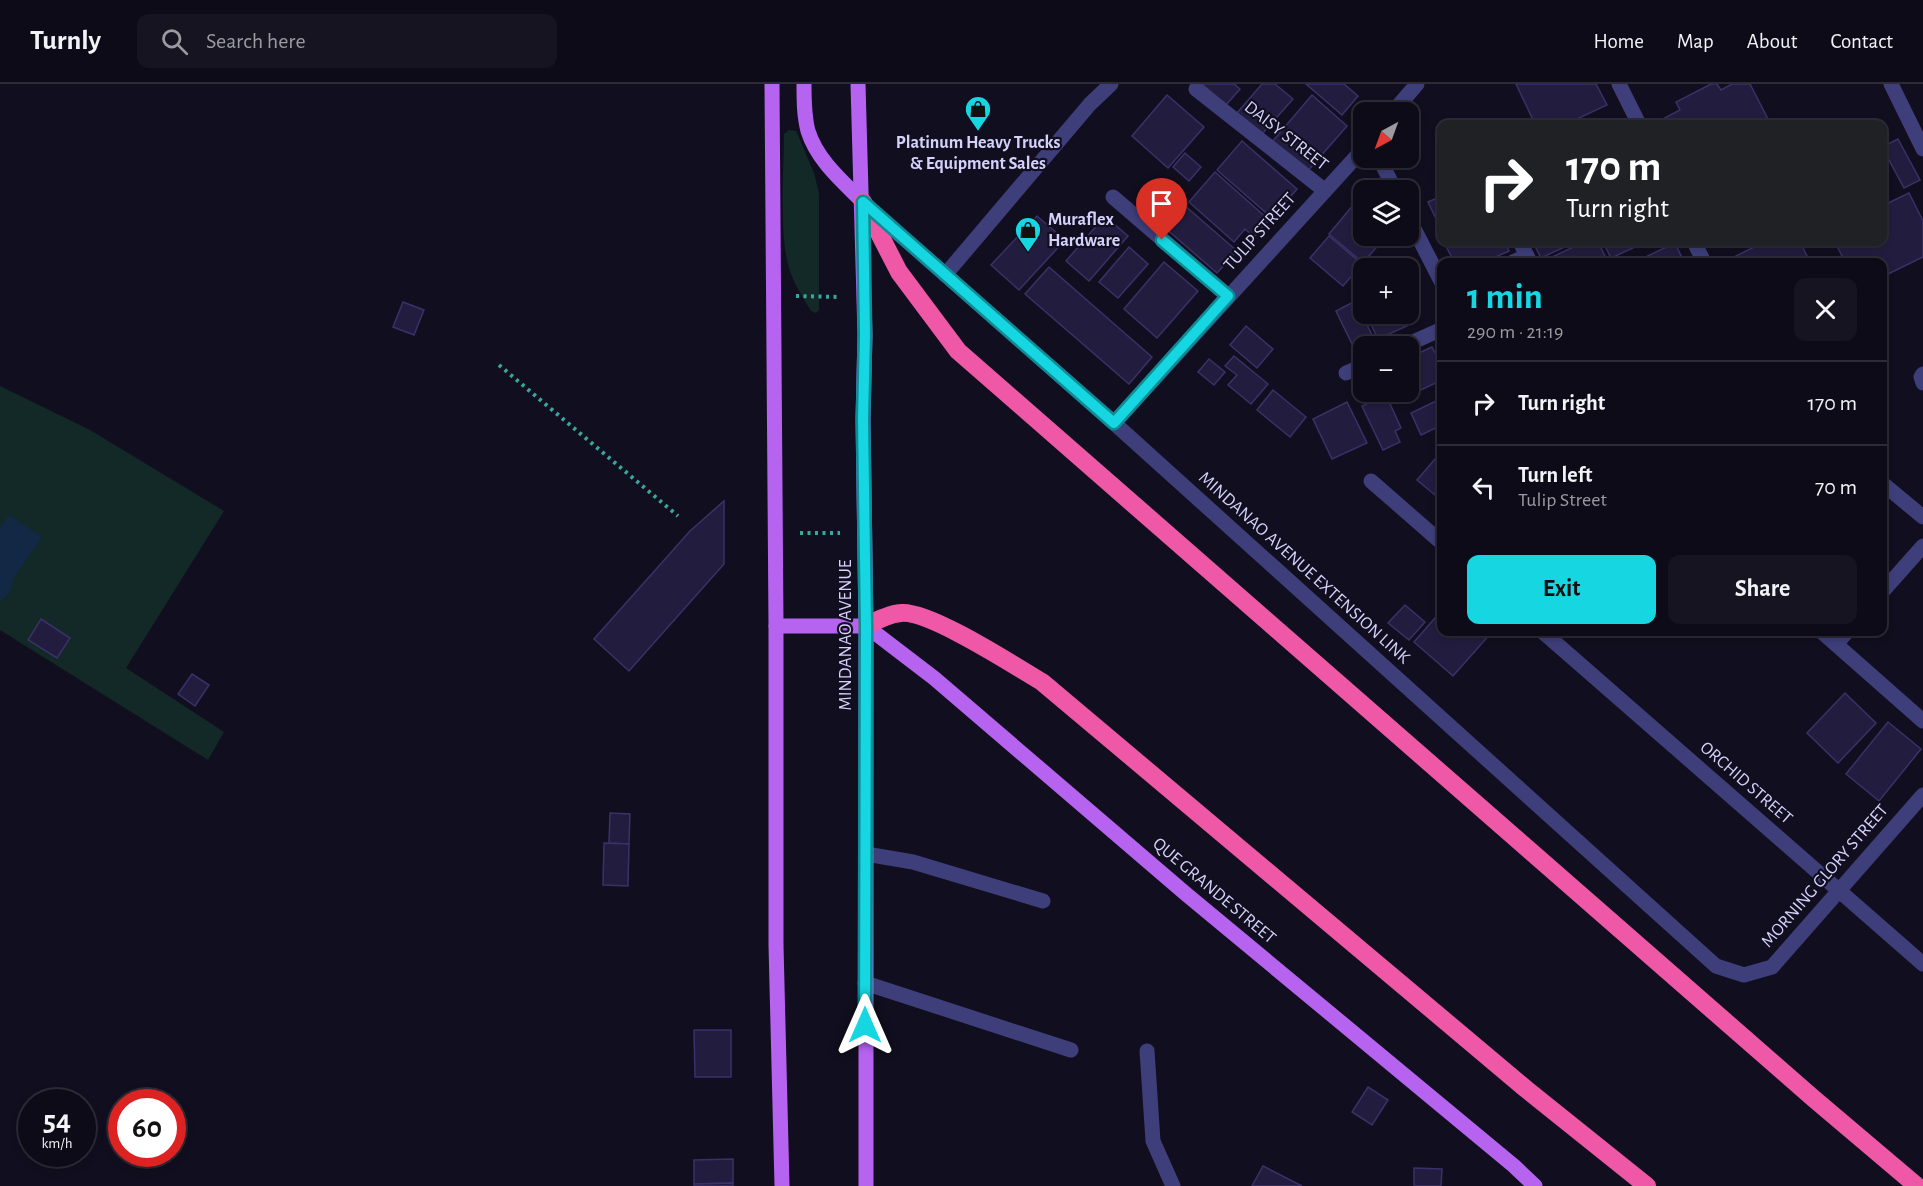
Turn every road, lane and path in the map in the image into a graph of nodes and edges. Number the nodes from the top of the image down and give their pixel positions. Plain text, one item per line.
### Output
1 (772, 84) edge
2 (804, 84) edge
3 (858, 84) edge
4 (1111, 84) edge
5 (1417, 84) edge
6 (1619, 84) edge
7 (1891, 84) edge
8 (1196, 89) dead end
9 (1402, 102) edge
10 (1637, 120) edge
11 (1923, 149) edge
12 (1353, 160) edge
13 (1324, 190) junction
14 (1113, 197) dead end
15 (863, 202) junction
16 (1419, 239) edge
17 (1437, 274) edge
18 (945, 275) junction
19 (773, 295) junction
20 (1228, 296) junction
21 (864, 298) junction
22 (1437, 331) edge
23 (1419, 339) edge
24 (499, 364) dead end
25 (1353, 370) edge
26 (1346, 373) dead end
27 (1923, 374) edge
28 (1923, 383) edge
29 (1114, 423) junction
30 (1371, 481) dead end
31 (1887, 487) edge
32 (678, 516) dead end
33 (1923, 517) edge
34 (865, 533) junction
35 (775, 534) junction
36 (1437, 539) edge
37 (1923, 546) edge
38 (1887, 586) edge
39 (776, 626) junction
40 (866, 626) junction
41 (1548, 636) edge
42 (1827, 636) edge
43 (1843, 636) edge
44 (1836, 644) junction
45 (1923, 721) edge
46 (1923, 795) edge
47 (866, 854) junction
48 (1838, 890) junction
49 (1044, 901) dead end
50 (1923, 964) edge
51 (1716, 966) joint
52 (865, 983) junction
53 (1071, 1050) dead end
54 (1147, 1051) dead end
55 (782, 1186) edge
56 (866, 1186) edge
57 (1173, 1186) edge
58 (1535, 1186) edge
59 (1647, 1186) edge
60 (1917, 1186) edge

1 - 19 main road
2 - 15 main road
3 - 15 main road, MINDANAO AVENUE
4 - 18 street
5 - 9 street
6 - 10 street
7 - 11 street
8 - 13 street, DAISY STREET
12 - 13 street, TULIP STREET
13 - 20 street, TULIP STREET
14 - 20 street
15 - 18 street, MINDANAO AVENUE EXTENSION LINK
15 - 21 main road, MINDANAO AVENUE
15 - 60 highway
16 - 17 street
18 - 29 street, MINDANAO AVENUE EXTENSION LINK
19 - 21 path
19 - 35 main road
20 - 29 street, TULIP STREET
21 - 34 main road, MINDANAO AVENUE
22 - 23 street
24 - 32 path
25 - 26 street
27 - 28 street
29 - 51 street, MINDANAO AVENUE EXTENSION LINK
30 - 36 street
31 - 33 street
34 - 35 path
34 - 40 main road, MINDANAO AVENUE
35 - 39 main road
37 - 38 street
39 - 40 main road
39 - 55 main road
40 - 47 main road, MINDANAO AVENUE
40 - 58 main road, QUE GRANDE STREET
40 - 59 highway
41 - 48 street, ORCHID STREET
42 - 44 street
43 - 44 street
44 - 45 street
46 - 48 street, MORNING GLORY STREET
47 - 49 street
47 - 52 main road, MINDANAO AVENUE
48 - 50 street, ORCHID STREET
48 - 51 street, MORNING GLORY STREET
52 - 53 street
52 - 56 main road, MINDANAO AVENUE
54 - 57 street

